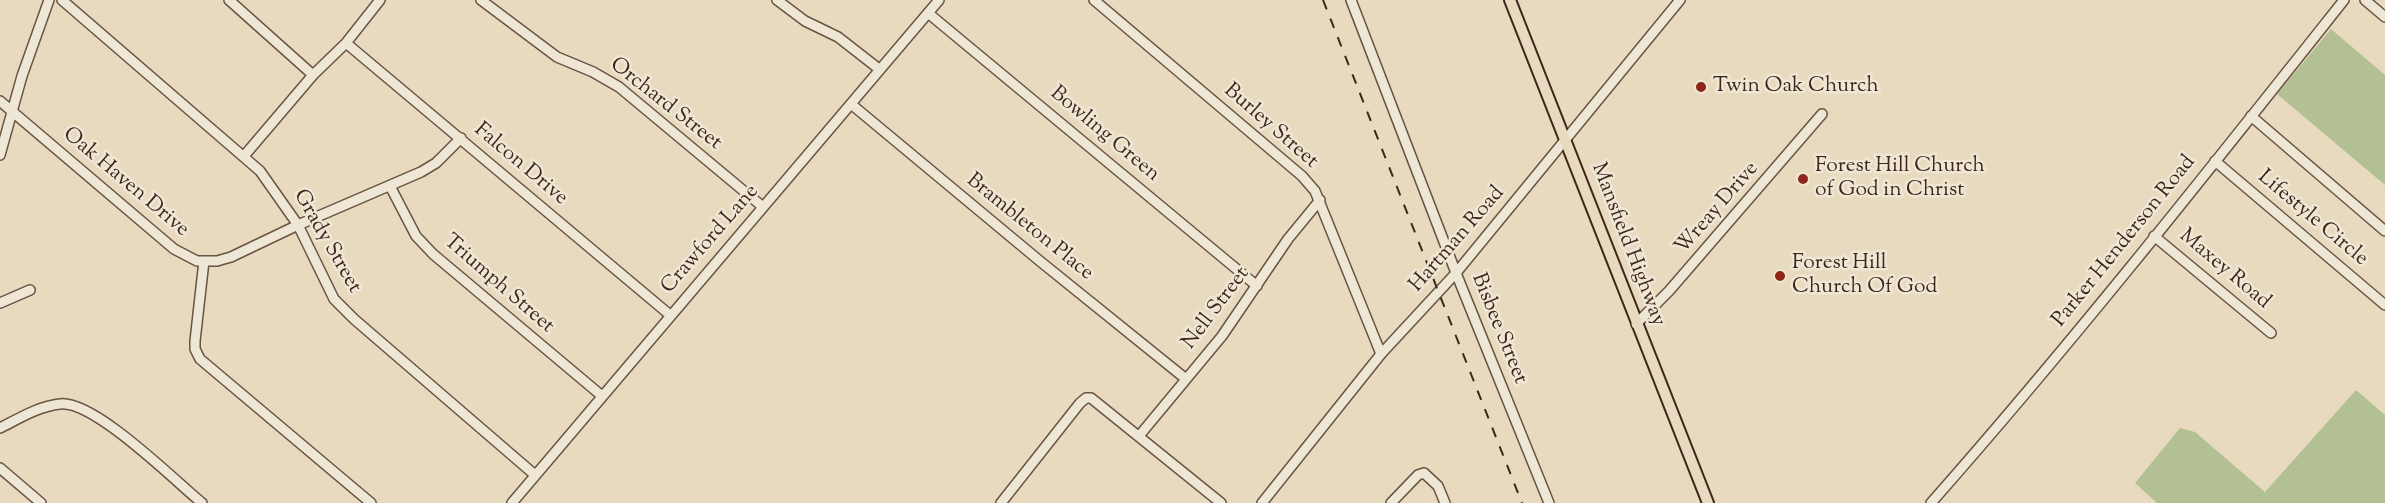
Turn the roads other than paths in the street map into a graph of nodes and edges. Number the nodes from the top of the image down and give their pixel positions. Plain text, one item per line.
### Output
1 (49, 0) edge
2 (62, 0) edge
3 (229, 0) edge
4 (380, 0) edge
5 (481, 0) edge
6 (777, 0) edge
7 (939, 0) edge
8 (1094, 0) edge
9 (1351, 0) edge
10 (1510, 0) edge
11 (1680, 0) edge
12 (2344, 0) edge
13 (2364, 0) edge
14 (928, 13) junction
15 (2385, 17) edge
16 (346, 43) junction
17 (879, 69) junction
18 (313, 75) junction
19 (0, 101) edge
20 (851, 104) junction
21 (12, 111) junction
22 (1822, 114) dead end
23 (2251, 116) junction
24 (461, 138) junction
25 (1566, 140) junction
26 (0, 155) edge
27 (244, 156) junction
28 (2215, 161) junction
29 (390, 186) junction
30 (1320, 200) junction
31 (763, 207) junction
32 (298, 225) junction
33 (2385, 231) edge
34 (2154, 236) junction
35 (204, 261) junction
36 (1456, 273) junction
37 (1257, 286) junction
38 (30, 290) dead end
39 (0, 303) edge
40 (2385, 305) edge
41 (670, 315) junction
42 (1636, 324) junction
43 (2271, 333) dead end
44 (1382, 354) junction
45 (1186, 379) junction
46 (602, 396) junction
47 (0, 428) edge
48 (1139, 436) junction
49 (0, 468) edge
50 (535, 475) junction
51 (41, 503) edge
52 (200, 503) edge
53 (372, 503) edge
54 (512, 503) edge
55 (1001, 503) edge
56 (1221, 503) edge
57 (1262, 503) edge
58 (1392, 503) edge
59 (1445, 503) edge
60 (1549, 503) edge
61 (1708, 503) edge
62 (1931, 503) edge

1 - 21 street
2 - 27 street, Grady Street
3 - 18 street
4 - 16 street
5 - 31 street, Orchard Street
6 - 17 street
7 - 14 street, Crawford Lane
8 - 30 street, Burley Street
9 - 36 street, Bisbee Street
10 - 25 main road, Mansfield Highway
11 - 25 street, Hartman Road
12 - 23 street, Parker Henderson Road
13 - 15 street
14 - 17 street, Crawford Lane
14 - 37 street, Bowling Green
16 - 18 street
16 - 24 street, Falcon Drive
17 - 20 street, Crawford Lane
18 - 27 street
19 - 21 street, Oak Haven Drive
20 - 31 street, Crawford Lane
20 - 45 street, Brambleton Place
21 - 26 street
21 - 35 street, Oak Haven Drive
22 - 42 street, Wreay Drive
23 - 28 street, Parker Henderson Road
23 - 33 street, Lifestyle Circle
24 - 29 street
24 - 41 street, Falcon Drive
25 - 36 street, Hartman Road
25 - 42 main road, Mansfield Highway
27 - 32 street, Grady Street
28 - 34 street, Parker Henderson Road
28 - 40 street, Lifestyle Circle
29 - 32 street
29 - 46 street, Triumph Street
30 - 37 street, Nell Street
30 - 44 street, Burley Street
31 - 41 street, Crawford Lane
32 - 35 street
32 - 50 street, Grady Street
34 - 43 street, Maxey Road
34 - 62 street, Parker Henderson Road
35 - 53 street
36 - 44 street, Hartman Road
36 - 60 street, Bisbee Street
37 - 45 street, Nell Street
38 - 39 street
41 - 46 street, Crawford Lane
42 - 61 main road, Mansfield Highway
44 - 57 street, Hartman Road
45 - 48 street, Nell Street
46 - 50 street, Crawford Lane
47 - 52 street
48 - 55 street
48 - 56 street
49 - 51 street
50 - 54 street, Crawford Lane
58 - 59 street

